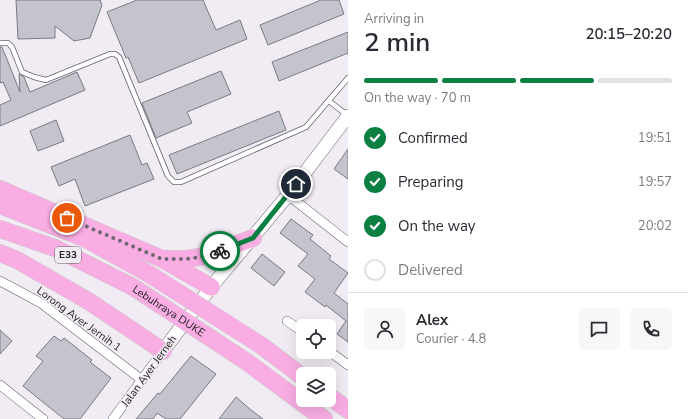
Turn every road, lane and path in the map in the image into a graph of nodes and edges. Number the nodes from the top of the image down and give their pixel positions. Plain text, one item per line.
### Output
1 (0, 43) edge
2 (348, 78) edge
3 (329, 101) junction
4 (348, 116) edge
5 (0, 189) edge
6 (288, 195) junction
7 (0, 205) edge
8 (0, 228) edge
9 (253, 238) junction
10 (348, 242) edge
11 (0, 253) edge
12 (162, 259) junction
13 (0, 281) edge
14 (211, 287) junction
15 (287, 321) dead end
16 (296, 327) edge
17 (162, 351) junction
18 (336, 357) edge
19 (348, 366) edge
20 (296, 371) edge
21 (142, 380) junction
22 (0, 385) edge
23 (336, 401) edge
24 (348, 410) edge
25 (43, 419) edge
26 (113, 419) edge
27 (324, 419) edge

1 - 3 lane
2 - 3 lane
3 - 4 lane
4 - 6 main road, Jalan Ayer Jerneh
5 - 12 highway
6 - 9 main road, Jalan Ayer Jerneh
6 - 10 street
7 - 20 highway, Lebuhraya DUKE / E33, bridge
8 - 27 highway, Lebuhraya DUKE / E33, bridge
9 - 12 highway
9 - 14 main road, Jalan Ayer Jerneh
11 - 17 highway
12 - 14 highway
13 - 21 street, Lorong Ayer Jernih 1
14 - 17 main road, Jalan Ayer Jerneh
15 - 16 street
17 - 21 street, Jalan Ayer Jerneh
18 - 19 street
21 - 26 street, Jalan Ayer Jerneh
22 - 25 street
23 - 24 highway

